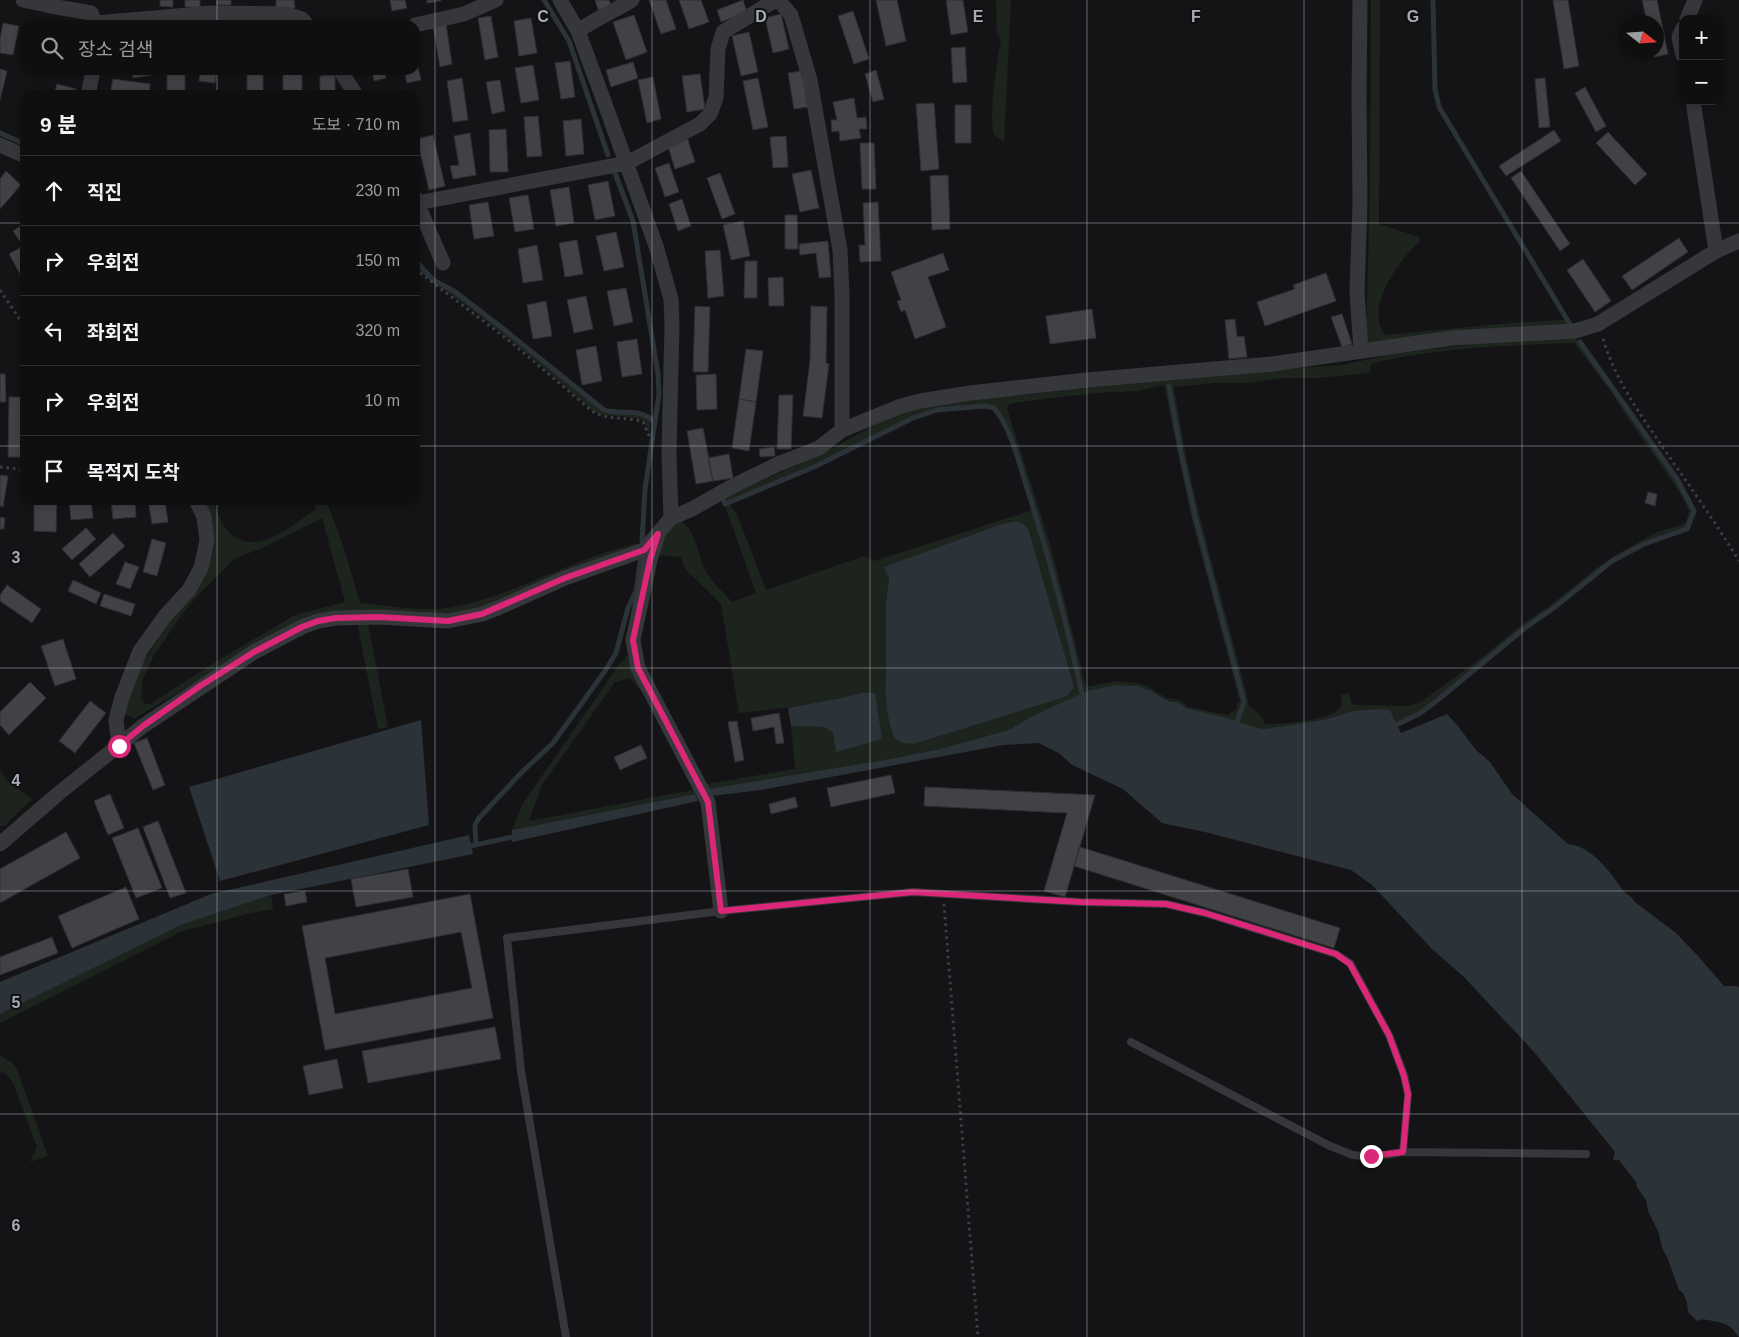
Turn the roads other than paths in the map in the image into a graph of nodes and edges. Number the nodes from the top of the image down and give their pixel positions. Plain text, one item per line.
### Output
1 (23, 0) edge
2 (496, 0) edge
3 (560, 0) edge
4 (632, 0) edge
5 (774, 0) edge
6 (1360, 0) edge
7 (1695, 0) edge
8 (1689, 15) edge
9 (94, 20) edge
10 (137, 20) edge
11 (303, 20) edge
12 (420, 24) edge
13 (578, 31) junction
14 (92, 75) edge
15 (343, 75) edge
16 (89, 90) edge
17 (353, 90) edge
18 (1694, 105) edge
19 (0, 145) edge
20 (20, 154) edge
21 (627, 163) junction
22 (420, 200) edge
23 (420, 210) edge
24 (1739, 241) edge
25 (1716, 251) junction
26 (443, 263) dead end
27 (1361, 350) junction
28 (842, 430) junction
29 (198, 505) edge
30 (672, 518) junction
31 (658, 534) junction
32 (119, 746) junction
33 (0, 844) edge
34 (721, 911) junction
35 (1131, 1042) dead end
36 (1403, 1152) junction
37 (1586, 1154) dead end
38 (566, 1337) edge

1 - 9 street
2 - 12 street
3 - 13 street
4 - 13 street
5 - 21 street
5 - 28 street
6 - 27 street
7 - 8 street
10 - 11 street
13 - 21 street
14 - 16 street
15 - 17 street
18 - 25 street
19 - 20 street
21 - 22 street
21 - 30 street
23 - 26 street
24 - 25 street
25 - 27 street
27 - 28 street
28 - 30 street
29 - 32 street
30 - 31 street
31 - 32 street
31 - 34 street
32 - 33 street
34 - 36 lane
34 - 38 lane
35 - 36 lane
36 - 37 lane

